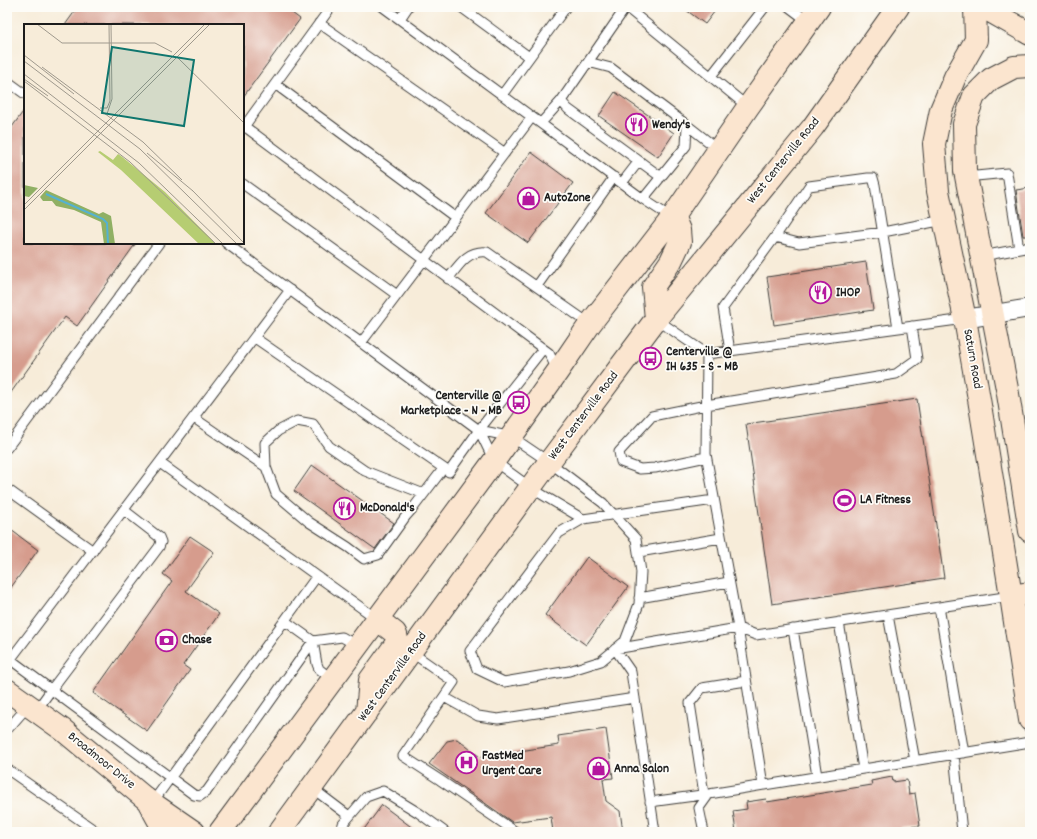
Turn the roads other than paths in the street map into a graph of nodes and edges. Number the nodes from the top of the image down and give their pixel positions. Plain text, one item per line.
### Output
1 (331, 7) edge
2 (384, 7) edge
3 (408, 7) edge
4 (461, 7) edge
5 (765, 7) edge
6 (790, 7) edge
7 (898, 7) edge
8 (975, 7) edge
9 (983, 7) edge
10 (563, 8) edge
11 (814, 14) edge
12 (400, 19) junction
13 (319, 23) junction
14 (1030, 34) edge
15 (529, 57) junction
16 (588, 62) junction
17 (1030, 66) edge
18 (711, 76) junction
19 (7, 81) edge
20 (275, 84) junction
21 (24, 93) edge
22 (502, 95) junction
23 (561, 101) junction
24 (748, 107) junction
25 (532, 117) junction
26 (541, 123) junction
27 (687, 125) junction
28 (244, 127) edge
29 (718, 150) junction
30 (505, 153) junction
31 (639, 161) junction
32 (661, 177) junction
33 (966, 178) junction
34 (618, 180) junction
35 (244, 185) edge
36 (643, 199) junction
37 (456, 218) junction
38 (672, 218) junction
39 (944, 220) junction
40 (883, 232) junction
41 (775, 237) junction
42 (158, 244) edge
43 (227, 244) edge
44 (1030, 247) edge
45 (1019, 249) junction
46 (982, 256) junction
47 (424, 260) junction
48 (448, 279) junction
49 (537, 286) junction
50 (290, 290) junction
51 (397, 295) junction
52 (1030, 308) edge
53 (993, 314) junction
54 (656, 319) junction
55 (964, 319) junction
56 (590, 324) junction
57 (912, 326) junction
58 (898, 328) junction
59 (255, 338) junction
60 (361, 343) junction
61 (543, 349) junction
62 (730, 351) junction
63 (707, 354) junction
64 (558, 371) junction
65 (706, 406) junction
66 (194, 418) junction
67 (479, 430) junction
68 (512, 436) junction
69 (7, 448) edge
70 (706, 457) junction
71 (494, 461) junction
72 (549, 462) junction
73 (160, 463) junction
74 (266, 467) junction
75 (444, 468) junction
76 (531, 488) junction
77 (7, 489) edge
78 (424, 494) junction
79 (714, 500) junction
80 (124, 510) junction
81 (614, 514) junction
82 (583, 519) junction
83 (1030, 531) edge
84 (721, 538) junction
85 (93, 551) junction
86 (638, 552) junction
87 (317, 576) junction
88 (729, 582) junction
89 (1021, 594) edge
90 (639, 598) junction
91 (939, 607) junction
92 (888, 615) junction
93 (378, 619) junction
94 (285, 621) junction
95 (839, 622) junction
96 (738, 628) junction
97 (793, 629) junction
98 (313, 641) junction
99 (358, 646) junction
100 (615, 649) junction
101 (411, 652) junction
102 (8, 660) edge
103 (333, 680) junction
104 (746, 681) junction
105 (7, 690) edge
106 (51, 690) junction
107 (444, 697) junction
108 (635, 698) junction
109 (32, 708) junction
110 (366, 713) junction
111 (1030, 720) edge
112 (7, 730) edge
113 (1030, 742) edge
114 (964, 753) junction
115 (954, 754) junction
116 (915, 761) junction
117 (7, 769) edge
118 (863, 769) junction
119 (817, 776) junction
120 (170, 777) junction
121 (763, 785) junction
122 (312, 788) junction
123 (706, 794) junction
124 (149, 801) junction
125 (650, 802) junction
126 (350, 816) junction
127 (97, 832) edge
128 (165, 832) edge
129 (194, 832) edge
130 (220, 832) edge
131 (279, 832) edge
132 (341, 832) edge
133 (445, 832) edge
134 (516, 832) edge
135 (655, 832) edge
136 (704, 832) edge
137 (962, 832) edge

1 - 13 lane
2 - 12 lane
3 - 12 lane
4 - 15 lane
5 - 18 lane
6 - 11 lane
7 - 54 main road, West Centerville Road
8 - 39 main road, Saturn Road
9 - 14 main road
10 - 15 lane
11 - 24 main road
12 - 22 lane
13 - 20 lane
13 - 30 lane
15 - 22 lane
16 - 18 lane
16 - 23 lane
16 - 27 lane
17 - 33 main road
18 - 24 lane
19 - 21 lane
20 - 28 lane
20 - 37 lane
22 - 25 lane
23 - 26 lane
23 - 31 lane
24 - 29 main road
25 - 26 lane
25 - 30 lane
26 - 34 lane
27 - 29 lane
27 - 32 lane
28 - 47 lane
29 - 38 main road
30 - 37 lane
31 - 32 lane
31 - 34 lane
32 - 36 lane
33 - 45 lane
33 - 46 main road
34 - 36 lane
34 - 49 lane
35 - 51 lane
36 - 38 lane
37 - 47 lane
38 - 54 main road
38 - 56 main road
39 - 40 lane
39 - 55 main road, Saturn Road
40 - 41 lane
40 - 41 lane
40 - 58 lane
41 - 62 lane
42 - 69 lane
43 - 50 lane
44 - 45 lane
45 - 46 lane
46 - 53 main road
47 - 48 lane
47 - 51 lane
48 - 49 lane
48 - 61 lane
49 - 56 lane
50 - 59 lane
50 - 60 lane
51 - 60 lane
52 - 53 street
53 - 55 street
53 - 83 main road
54 - 63 lane
54 - 72 main road, West Centerville Road
55 - 57 lane
55 - 89 main road, Saturn Road
56 - 64 main road
57 - 58 lane
57 - 65 lane
58 - 62 lane
59 - 66 lane
59 - 75 lane
60 - 67 lane
61 - 64 lane
61 - 67 lane
62 - 63 lane
63 - 65 lane
64 - 68 main road
65 - 70 lane
65 - 70 lane
66 - 73 lane
66 - 74 lane
67 - 68 lane
67 - 71 lane
67 - 75 lane
68 - 71 main road
68 - 72 lane
70 - 79 lane
71 - 76 lane
71 - 93 main road
72 - 76 main road, West Centerville Road
72 - 81 lane
73 - 80 lane
73 - 87 lane
74 - 78 lane
74 - 78 lane
75 - 78 lane
76 - 82 lane
76 - 101 main road, West Centerville Road
77 - 85 lane
79 - 81 lane
79 - 84 lane
80 - 85 lane
80 - 106 lane
81 - 82 lane
81 - 86 lane
82 - 100 lane
84 - 86 lane
84 - 88 lane
85 - 102 lane
86 - 90 lane
87 - 93 lane
87 - 94 lane
88 - 90 lane
88 - 96 lane
89 - 91 lane
89 - 111 main road, Saturn Road
90 - 100 lane
91 - 92 lane
91 - 114 lane
92 - 95 lane
92 - 116 lane
93 - 99 main road
93 - 110 main road
94 - 98 lane
94 - 120 lane
95 - 97 lane
95 - 118 lane
96 - 97 lane
96 - 100 lane
96 - 104 lane
97 - 119 lane
98 - 99 lane
98 - 103 lane
98 - 120 lane
99 - 103 main road
100 - 108 lane
101 - 107 lane
101 - 110 main road, West Centerville Road
102 - 106 lane
103 - 130 main road
104 - 121 lane
104 - 123 lane
105 - 109 main road, Broadmoor Drive
106 - 109 lane
106 - 120 lane
107 - 108 lane
107 - 134 lane
108 - 125 lane
109 - 112 lane
109 - 124 main road, Broadmoor Drive
110 - 122 main road, West Centerville Road
113 - 114 lane
114 - 115 lane
115 - 116 lane
115 - 137 lane
116 - 118 lane
117 - 127 lane
118 - 119 lane
119 - 121 lane
120 - 124 lane
121 - 123 lane
122 - 126 lane
122 - 131 main road, West Centerville Road
123 - 125 lane
123 - 136 lane
124 - 128 main road
124 - 129 main road, Broadmoor Drive
125 - 135 lane
126 - 132 lane
126 - 133 lane

